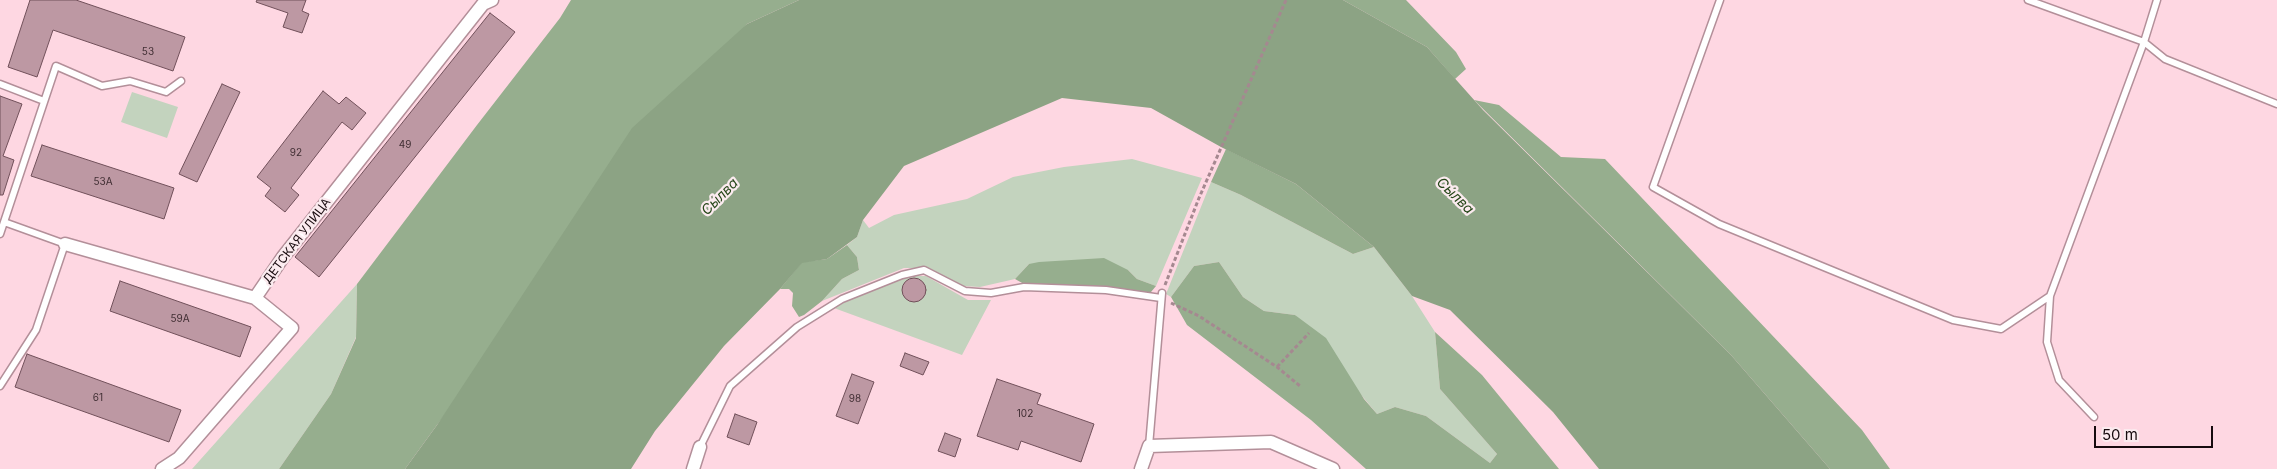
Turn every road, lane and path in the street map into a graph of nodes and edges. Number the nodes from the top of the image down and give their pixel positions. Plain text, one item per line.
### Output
1 (492, 0) edge
2 (1286, 0) edge
3 (1720, 0) edge
4 (2028, 0) edge
5 (2157, 0) edge
6 (2144, 42) junction
7 (181, 82) dead end
8 (0, 84) edge
9 (44, 100) junction
10 (2277, 104) edge
11 (4, 222) junction
12 (0, 234) edge
13 (65, 244) junction
14 (1162, 296) junction
15 (2050, 296) junction
16 (255, 298) junction
17 (1308, 333) dead end
18 (1277, 366) junction
19 (0, 386) edge
20 (1300, 386) dead end
21 (2094, 417) dead end
22 (1149, 446) junction
23 (700, 447) joint
24 (162, 469) edge
25 (692, 469) edge
26 (1141, 469) edge
27 (1333, 469) edge

1 - 16 street, ДЕТСКАЯ УЛИЦА
2 - 14 path
3 - 15 lane
4 - 6 lane
5 - 6 lane
6 - 10 lane
6 - 15 lane
7 - 9 lane
8 - 9 lane
9 - 11 lane
11 - 12 lane
11 - 13 lane
13 - 16 street
13 - 19 lane
14 - 18 path
14 - 22 lane
14 - 23 lane
15 - 21 lane
16 - 24 street
17 - 18 path
18 - 20 path
22 - 26 street
22 - 27 street
23 - 25 street

